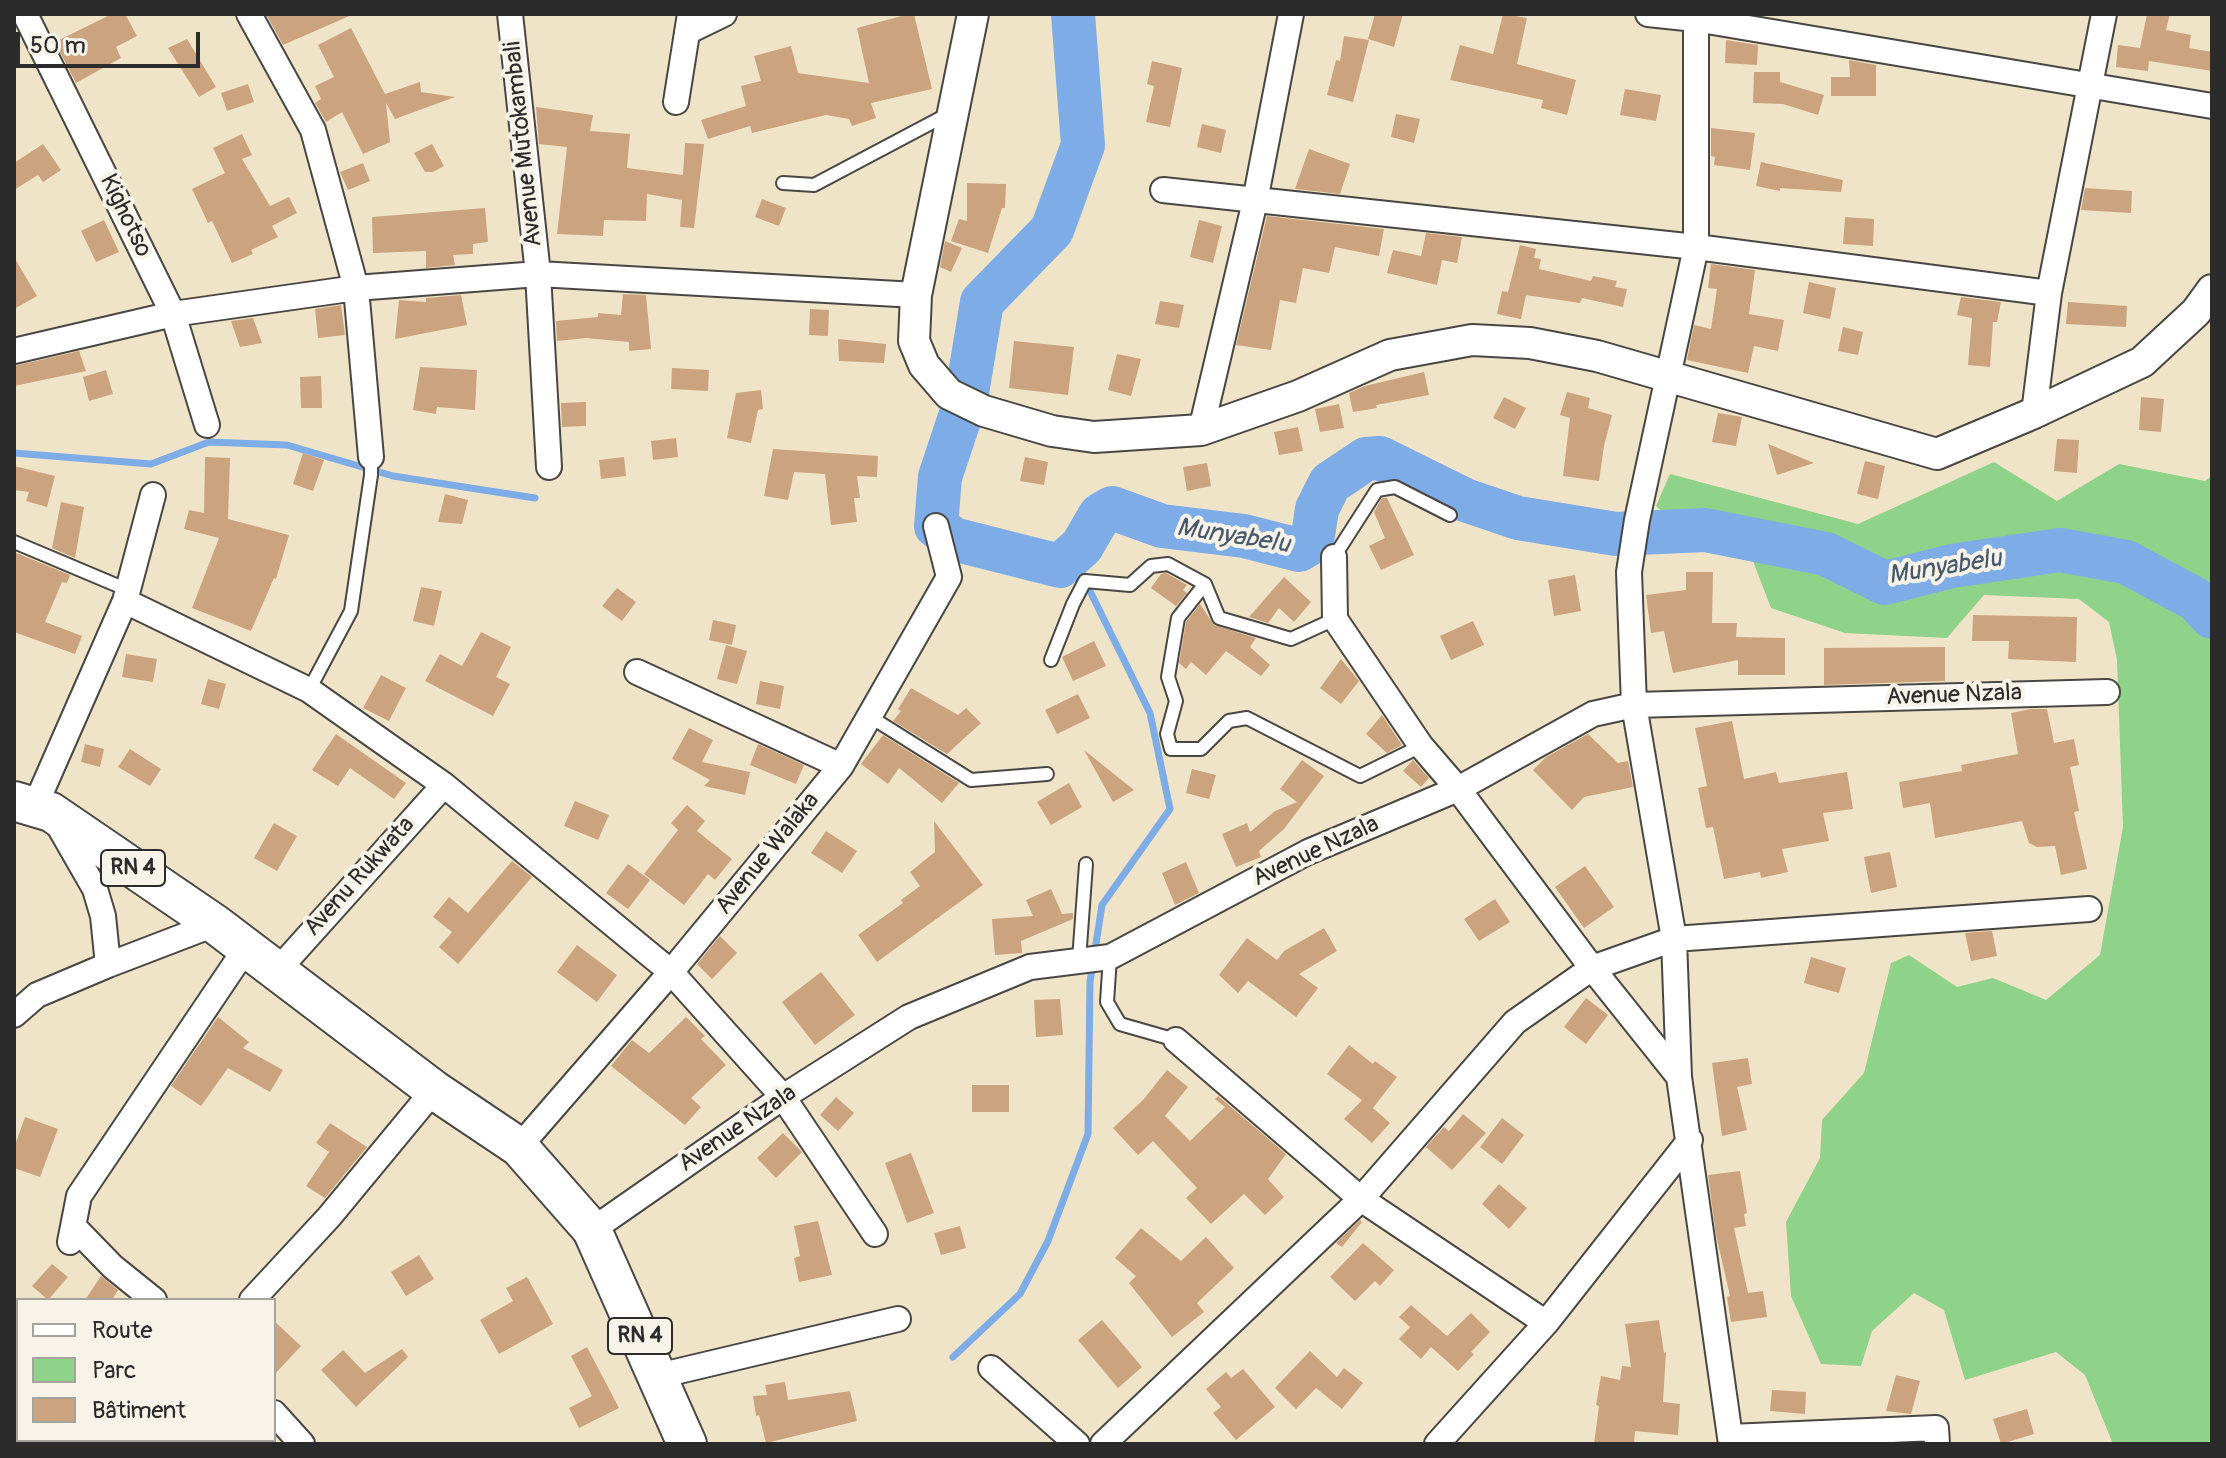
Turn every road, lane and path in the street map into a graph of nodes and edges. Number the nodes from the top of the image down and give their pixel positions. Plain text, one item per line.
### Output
1 (25, 14) edge
2 (249, 14) edge
3 (510, 14) edge
4 (724, 14) edge
5 (973, 14) edge
6 (1291, 14) edge
7 (1648, 14) edge
8 (2104, 14) edge
9 (1695, 17) edge
10 (688, 23) edge
11 (2089, 87) junction
12 (676, 102) dead end
13 (2212, 106) edge
14 (954, 111) junction
15 (783, 183) dead end
16 (1163, 190) dead end
17 (1255, 201) junction
18 (1696, 247) junction
19 (538, 274) junction
20 (356, 288) junction
21 (2212, 290) edge
22 (2049, 293) junction
23 (916, 295) junction
24 (173, 314) junction
25 (14, 351) edge
26 (1668, 375) junction
27 (2034, 413) junction
28 (207, 425) dead end
29 (1201, 430) junction
30 (371, 463) joint
31 (549, 467) dead end
32 (153, 495) dead end
33 (1450, 515) dead end
34 (936, 526) dead end
35 (14, 542) edge
36 (1334, 557) joint
37 (1205, 584) junction
38 (126, 596) junction
39 (1335, 619) junction
40 (1051, 660) dead end
41 (637, 672) dead end
42 (309, 690) junction
43 (2107, 692) dead end
44 (1634, 705) junction
45 (869, 716) junction
46 (1421, 746) junction
47 (841, 766) junction
48 (1047, 774) dead end
49 (444, 785) junction
50 (1458, 789) junction
51 (33, 806) edge
52 (1086, 864) dead end
53 (2089, 909) dead end
54 (215, 924) junction
55 (1674, 939) junction
56 (246, 948) junction
57 (1094, 959) junction
58 (108, 965) junction
59 (1592, 968) junction
60 (277, 971) junction
61 (671, 972) junction
62 (14, 1015) edge
63 (1176, 1040) joint
64 (1679, 1077) junction
65 (434, 1090) junction
66 (783, 1097) junction
67 (1690, 1140) junction
68 (519, 1147) junction
69 (1361, 1199) junction
70 (592, 1230) junction
71 (875, 1234) dead end
72 (152, 1298) edge
73 (254, 1298) edge
74 (898, 1319) dead end
75 (1546, 1323) junction
76 (991, 1368) dead end
77 (658, 1376) junction
78 (276, 1415) edge
79 (1731, 1440) edge
80 (1074, 1443) edge
81 (302, 1444) edge
82 (687, 1444) edge
83 (1103, 1444) edge
84 (1437, 1444) edge
85 (1937, 1444) edge

1 - 24 street, Kighotso
2 - 20 street
3 - 19 street, Avenue Mutokambali
4 - 10 street
5 - 14 street
6 - 17 street
7 - 9 street
8 - 11 street
9 - 11 street
9 - 18 street
10 - 12 street
11 - 13 street
11 - 22 street
14 - 15 lane
14 - 23 street
16 - 17 street
17 - 18 street
17 - 29 street
18 - 22 street
18 - 26 street
19 - 20 street
19 - 23 street
19 - 31 street, Avenue Mutokambali
20 - 24 street
20 - 30 street
21 - 27 street
22 - 27 street
23 - 29 street
24 - 25 street
24 - 28 street, Kighotso
26 - 27 street
26 - 29 street
26 - 44 street
30 - 42 lane
32 - 38 street
33 - 36 lane
34 - 45 street, Avenue Walaka
35 - 38 lane
36 - 39 street
37 - 39 lane
37 - 40 lane
37 - 46 lane
38 - 42 street
38 - 51 street
39 - 46 street
41 - 47 street
42 - 49 street
43 - 44 street, Avenue Nzala
44 - 50 street, Avenue Nzala
44 - 55 street
45 - 47 street, Avenue Walaka
45 - 48 lane
46 - 50 street
47 - 61 street, Avenue Walaka
49 - 60 street, Avenu Rukwata
49 - 61 street
50 - 57 street, Avenue Nzala
50 - 59 street
51 - 54 highway, RN 4
51 - 58 street
52 - 57 lane
53 - 55 street
54 - 56 highway, RN 4
54 - 58 street
55 - 59 street
55 - 64 street
56 - 60 highway, RN 4
56 - 72 street
57 - 63 lane
57 - 66 street, Avenue Nzala
58 - 62 street
59 - 64 street
59 - 69 street
60 - 65 highway, RN 4
61 - 66 street
61 - 68 street, Avenue Walaka
63 - 69 street
64 - 67 street
65 - 68 highway, RN 4
65 - 73 street
66 - 70 street, Avenue Nzala
66 - 71 street
67 - 75 street
67 - 79 street
68 - 70 highway, RN 4
69 - 75 street
69 - 83 street
70 - 77 highway, RN 4
74 - 77 street
75 - 84 street
76 - 80 street
77 - 82 highway, RN 4
78 - 81 street
79 - 85 street

